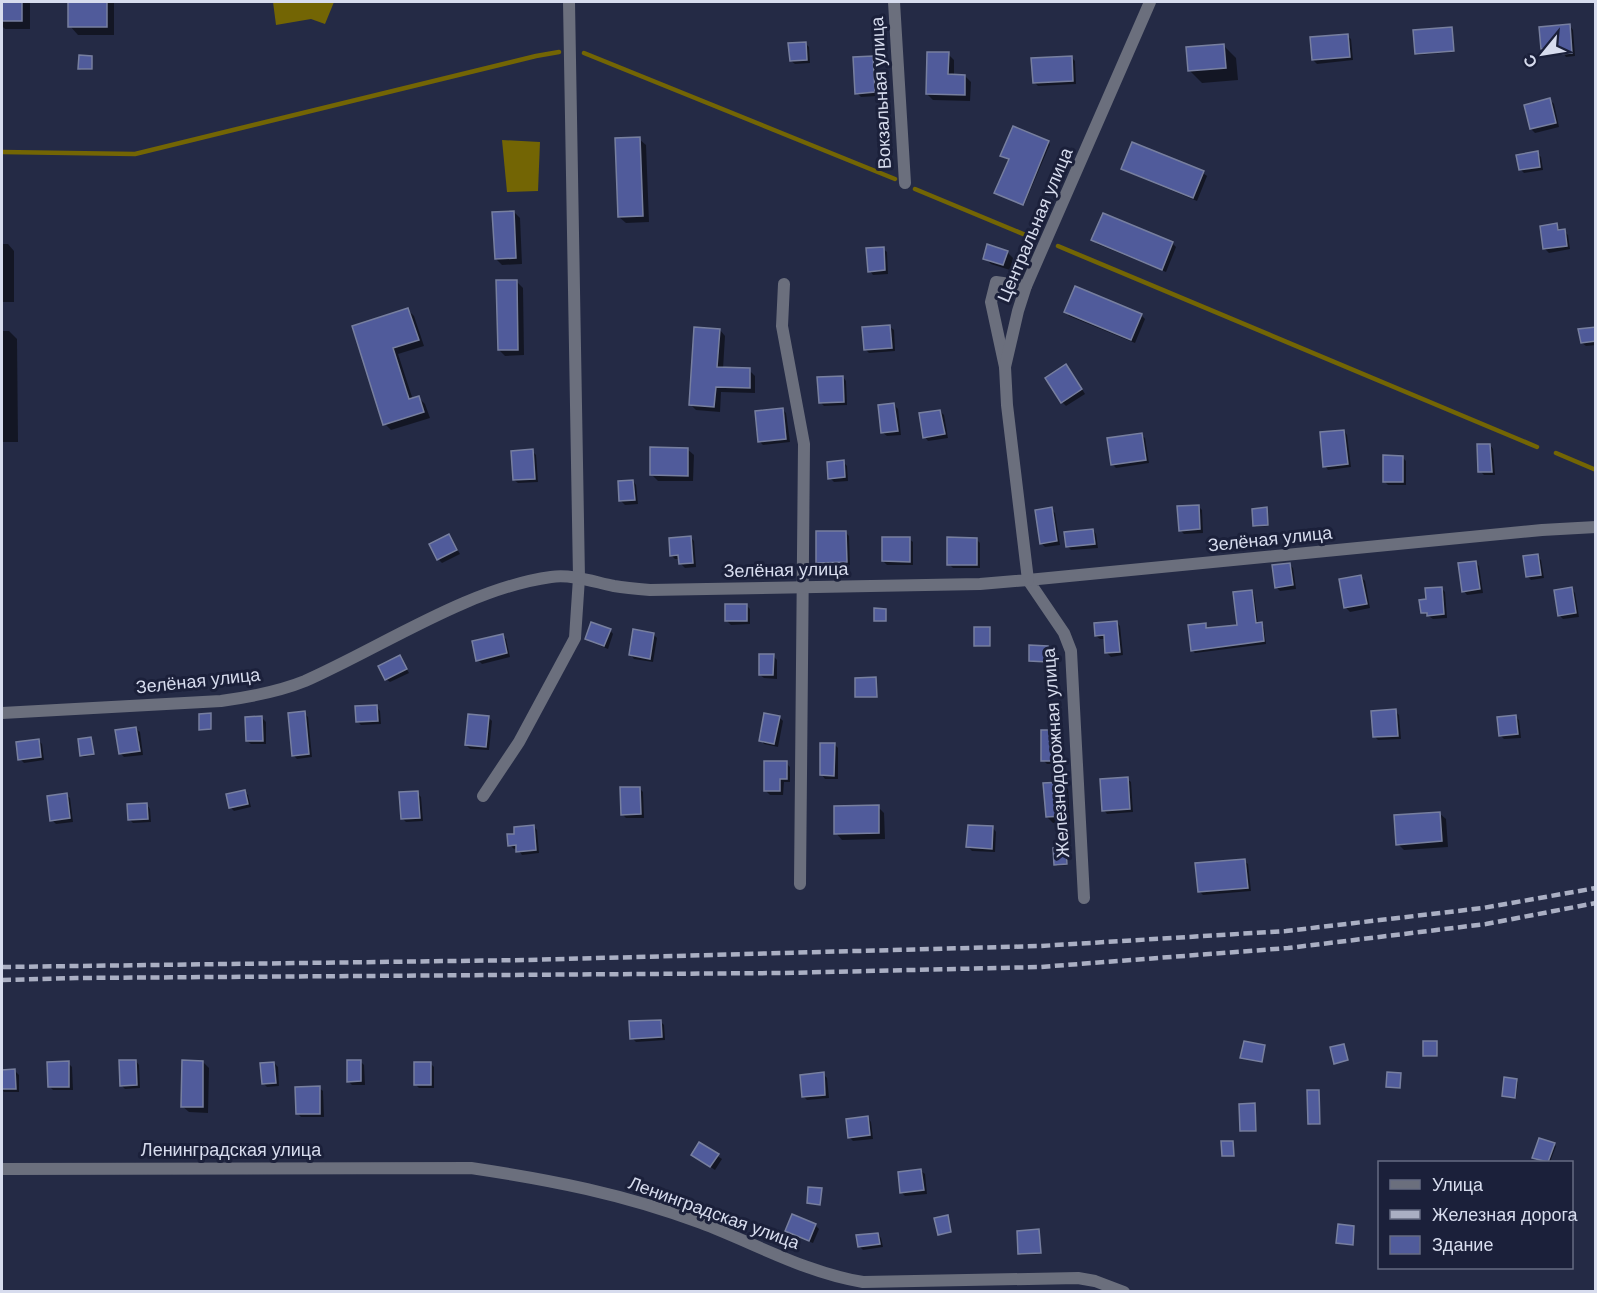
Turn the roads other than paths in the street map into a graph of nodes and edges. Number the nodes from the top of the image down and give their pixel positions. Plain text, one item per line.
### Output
1 (569, 2) edge
2 (894, 2) edge
3 (1150, 2) edge
4 (905, 183) dead end
5 (784, 284) dead end
6 (1026, 286) junction
7 (1005, 367) junction
8 (1596, 528) edge
9 (579, 578) junction
10 (1028, 580) junction
11 (803, 588) junction
12 (2, 713) edge
13 (483, 796) dead end
14 (800, 884) dead end
15 (1084, 898) dead end
16 (2, 1169) edge
17 (1124, 1292) edge

1 - 9 street
2 - 4 street, Вокзальная улица
3 - 6 street, Центральная улица
5 - 11 street
6 - 7 street, Центральная улица
6 - 7 street
7 - 10 street, Центральная улица
8 - 10 street, Зелёная улица
9 - 11 street, Зелёная улица
9 - 12 street, Зелёная улица
9 - 13 street
10 - 11 street, Зелёная улица
10 - 15 street, Железнодорожная улица
11 - 14 street
16 - 17 street, Ленинградская улица

